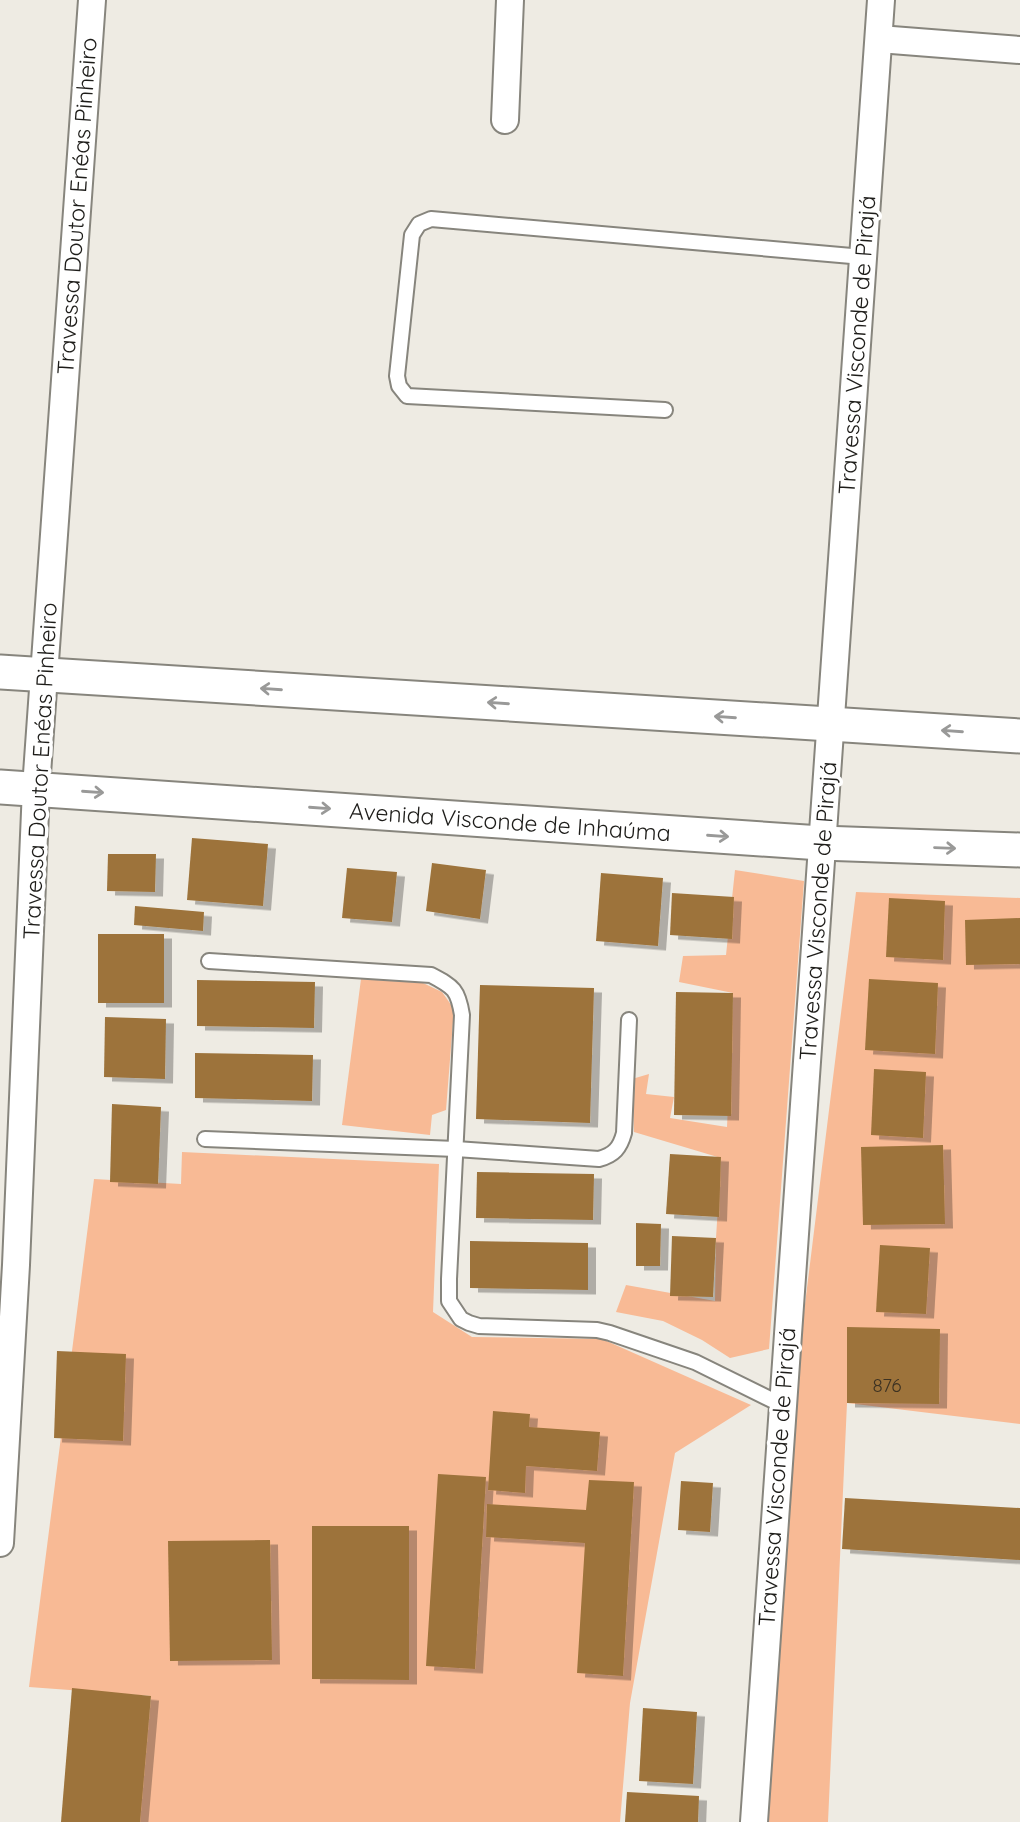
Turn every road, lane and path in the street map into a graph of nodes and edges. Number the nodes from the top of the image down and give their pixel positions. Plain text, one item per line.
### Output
1 (92, 0) edge
2 (510, 0) edge
3 (881, 0) edge
4 (879, 39) junction
5 (1020, 50) edge
6 (505, 120) dead end
7 (863, 257) junction
8 (665, 410) dead end
9 (0, 672) edge
10 (44, 675) junction
11 (831, 723) junction
12 (1020, 736) edge
13 (0, 786) edge
14 (36, 789) junction
15 (821, 844) junction
16 (1020, 850) edge
17 (209, 961) dead end
18 (629, 1020) dead end
19 (205, 1139) dead end
20 (456, 1149) junction
21 (8, 1265) edge
22 (782, 1405) junction
23 (0, 1544) edge
24 (754, 1822) edge

1 - 10 street, Travessa Doutor Enéas Pinheiro
2 - 6 street
3 - 4 street, Travessa Visconde de Pirajá
4 - 5 street
4 - 7 street, Travessa Visconde de Pirajá
7 - 8 lane
7 - 11 street, Travessa Visconde de Pirajá
9 - 10 street
11 -> 10 street
10 - 14 street, Travessa Doutor Enéas Pinheiro
12 -> 11 street
11 - 15 street, Travessa Visconde de Pirajá
13 - 14 street, Avenida Visconde de Inhaúma
14 -> 15 street, Avenida Visconde de Inhaúma
14 - 21 street, Travessa Doutor Enéas Pinheiro
15 -> 16 street, Avenida Visconde de Inhaúma
15 - 22 street, Travessa Visconde de Pirajá
17 - 20 lane
18 - 20 lane
19 - 20 lane
20 - 22 lane
21 - 23 street, Travessa Doutor Enéas Pinheiro
22 - 24 street, Travessa Visconde de Pirajá

